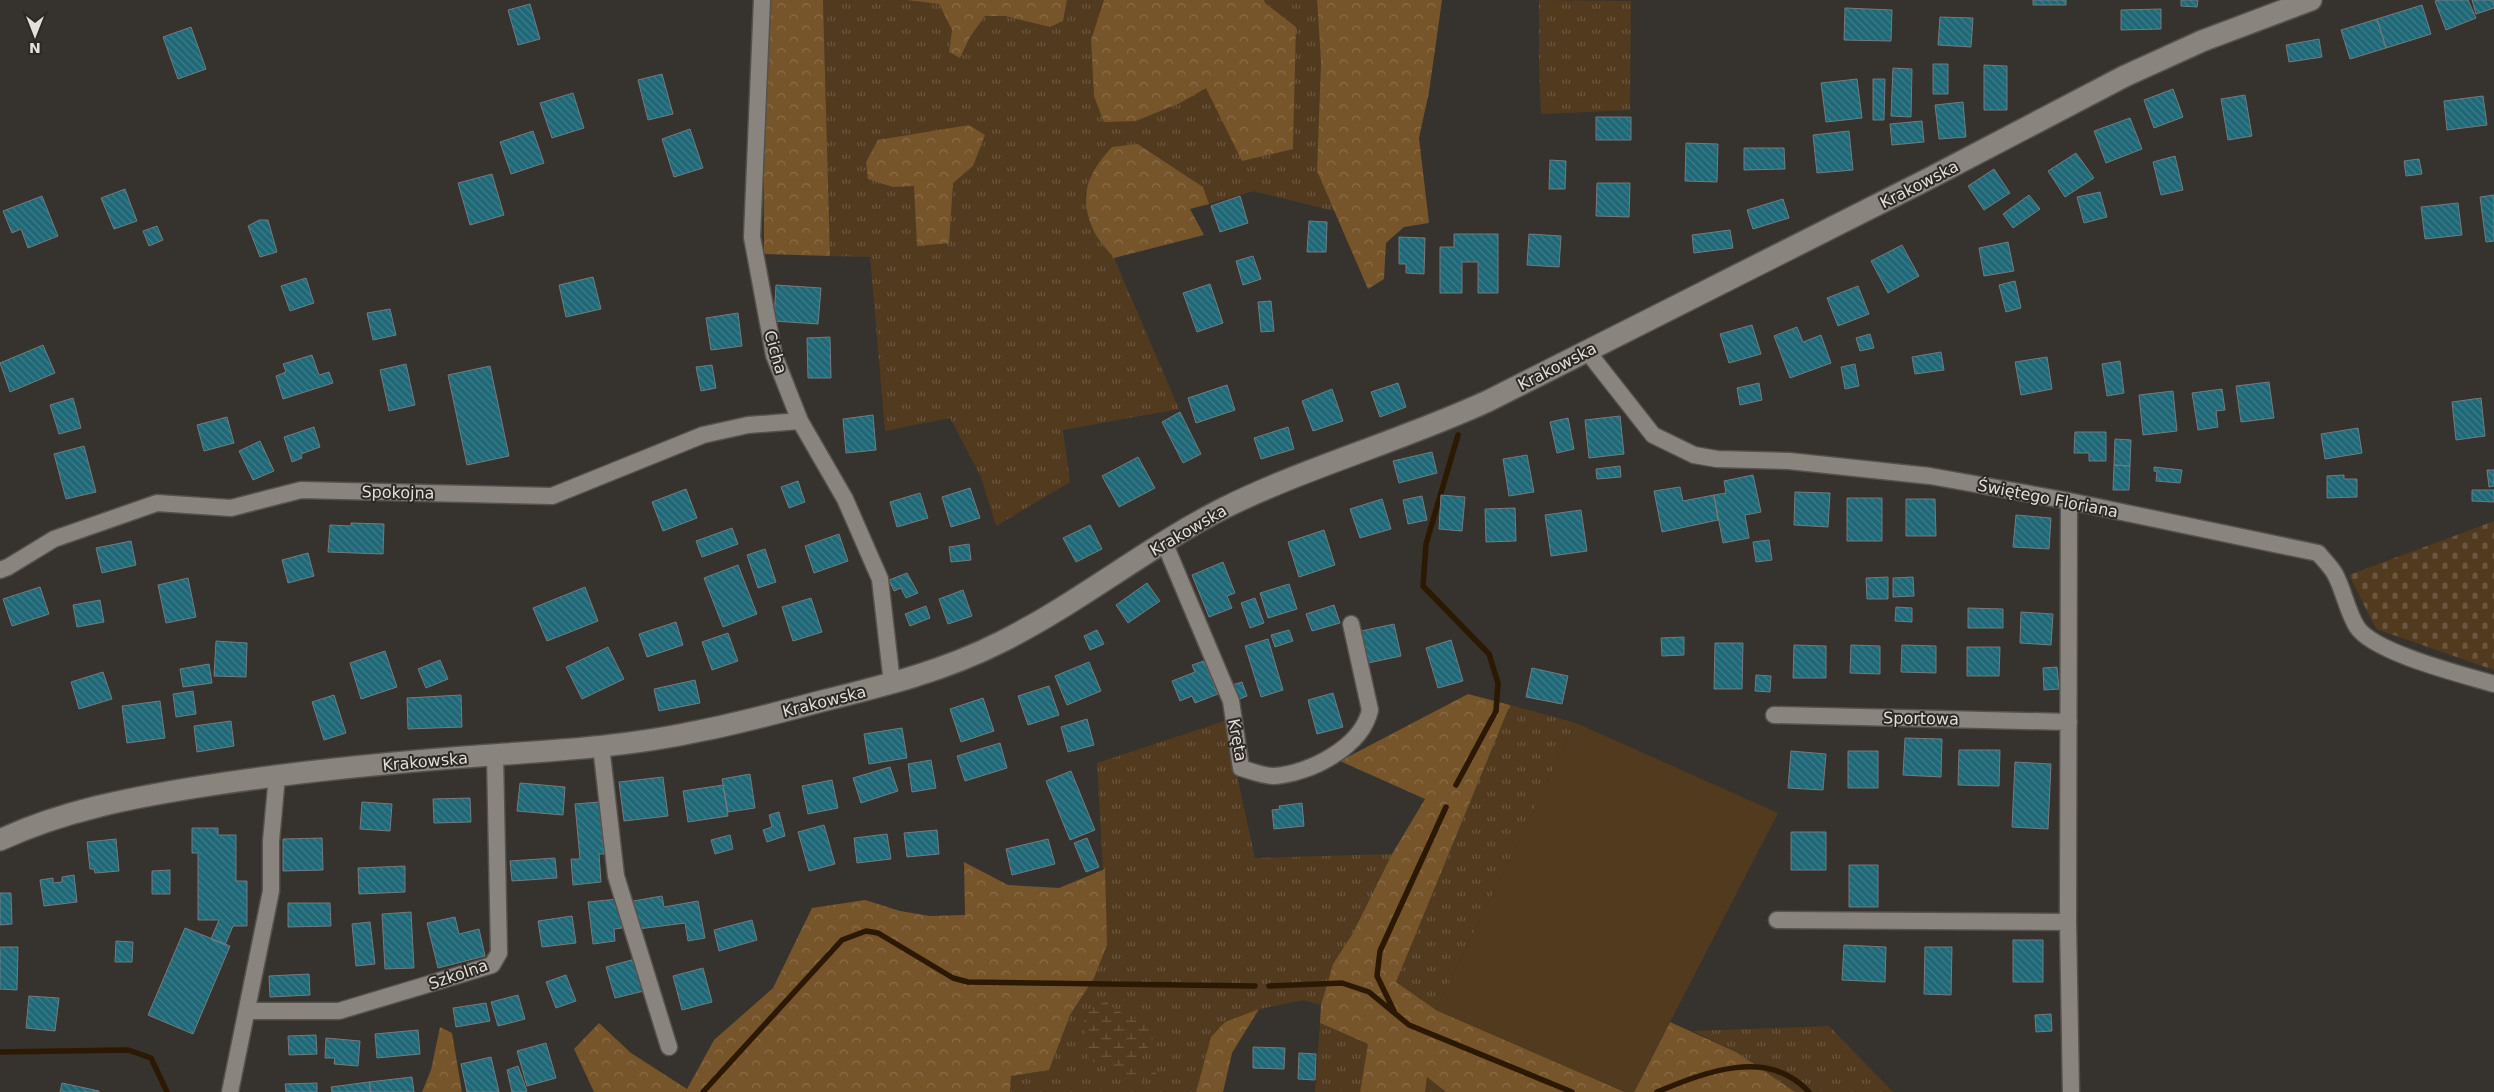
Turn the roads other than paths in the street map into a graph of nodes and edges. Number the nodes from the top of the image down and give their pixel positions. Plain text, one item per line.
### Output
1 (762, 0) edge
2 (2311, 0) edge
3 (1587, 351) junction
4 (800, 421) junction
5 (2070, 501) junction
6 (1164, 542) junction
7 (0, 570) edge
8 (1351, 624) dead end
9 (892, 683) junction
10 (2494, 684) edge
11 (1774, 715) dead end
12 (2069, 722) junction
13 (601, 746) junction
14 (495, 755) junction
15 (277, 776) junction
16 (0, 840) edge
17 (1777, 920) dead end
18 (2068, 922) junction
19 (247, 1011) junction
20 (669, 1047) dead end
21 (230, 1092) edge
22 (2071, 1092) edge

1 - 4 street, Cicha
2 - 3 street, Krakowska
3 - 5 street, Świętego Floriana
3 - 6 street, Krakowska
4 - 7 street, Spokojna
4 - 9 street, Cicha
5 - 10 street, Świętego Floriana
5 - 12 street
6 - 8 street, Kręta
6 - 9 street, Krakowska
9 - 13 street, Krakowska
11 - 12 street, Sportowa
12 - 18 street
13 - 14 street, Krakowska
13 - 20 street
14 - 15 street, Krakowska
14 - 19 street, Szkolna
15 - 16 street, Krakowska
15 - 19 street
17 - 18 street
18 - 22 street
19 - 21 street

